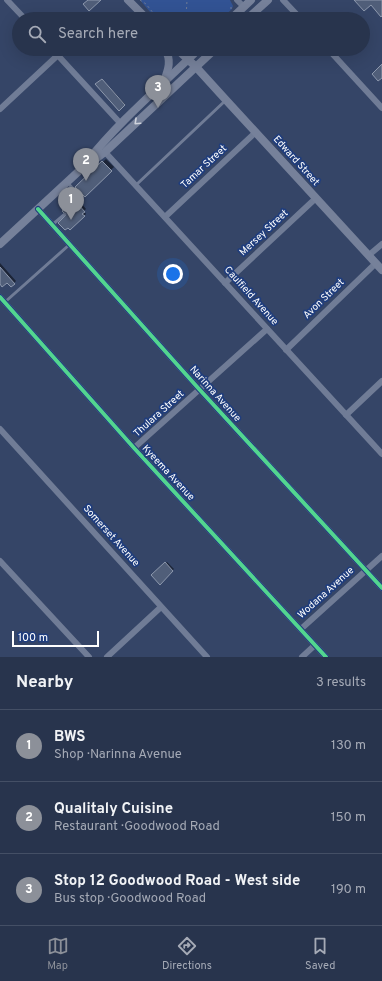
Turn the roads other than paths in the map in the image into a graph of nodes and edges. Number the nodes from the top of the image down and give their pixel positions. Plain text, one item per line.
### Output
1 (7, 0) edge
2 (237, 0) edge
3 (251, 0) edge
4 (268, 0) edge
5 (283, 0) edge
6 (131, 1) edge
7 (244, 7) junction
8 (18, 12) edge
9 (141, 12) edge
10 (236, 12) edge
11 (255, 12) edge
12 (294, 12) edge
13 (57, 56) edge
14 (59, 56) edge
15 (168, 56) edge
16 (184, 56) edge
17 (192, 56) edge
18 (208, 56) edge
19 (334, 56) edge
20 (188, 60) junction
21 (196, 67) junction
22 (164, 82) junction
23 (226, 100) junction
24 (0, 108) edge
25 (382, 108) edge
26 (121, 124) junction
27 (256, 132) junction
28 (105, 152) junction
29 (79, 171) junction
30 (67, 182) junction
31 (136, 185) junction
32 (316, 198) junction
33 (72, 207) dead end
34 (38, 209) junction
35 (65, 214) dead end
36 (165, 217) junction
37 (52, 225) junction
38 (0, 244) edge
39 (69, 244) junction
40 (382, 244) edge
41 (369, 256) junction
42 (379, 266) edge
43 (225, 283) junction
44 (1, 299) edge
45 (267, 329) junction
46 (286, 350) junction
47 (382, 381) edge
48 (199, 389) junction
49 (346, 415) junction
50 (0, 429) edge
51 (134, 448) junction
52 (382, 454) edge
53 (382, 556) edge
54 (0, 561) edge
55 (366, 570) junction
56 (382, 588) edge
57 (161, 607) junction
58 (301, 630) junction
59 (315, 645) junction
60 (89, 657) edge
61 (107, 657) edge
62 (207, 657) edge
63 (302, 657) edge
64 (326, 657) edge

1 - 8 street
2 - 7 street
3 - 7 main road
4 - 11 main road
5 - 12 street
6 - 9 main road
7 - 10 main road
13 - 24 street
14 - 26 street
15 - 22 main road
16 - 20 main road, Edward Street
17 - 20 main road
18 - 21 main road
19 - 25 street
20 - 21 main road, Edward Street
20 - 22 main road
21 - 23 main road, Edward Street
21 -> 28 main road
22 - 26 main road
23 - 27 main road, Edward Street
23 - 31 lane
26 - 29 main road
27 - 32 main road, Edward Street
27 - 36 street, Tamar Street
28 - 29 main road
28 - 31 street, Caulfield Avenue
29 - 30 main road
30 - 33 lane
30 - 34 main road
31 - 36 street, Caulfield Avenue
32 - 41 main road, Edward Street
32 - 43 street, Mersey Street
34 - 37 street, Narinna Avenue
34 - 38 main road
35 - 37 lane
36 - 43 street, Caulfield Avenue
37 - 39 street, Narinna Avenue
39 - 44 lane
39 - 48 street, Narinna Avenue
40 - 41 street
41 - 42 main road, Edward Street
42 - 46 street, Avon Street
43 - 45 street, Caulfield Avenue
44 - 51 street, Kyeema Avenue
45 - 46 street, Caulfield Avenue
45 - 48 street, Thulara Street
46 - 49 street, Caulfield Avenue
47 - 49 street
48 - 51 street, Thulara Street
48 - 55 street, Narinna Avenue
49 - 52 street, Caulfield Avenue
50 - 57 street, Somerset Avenue
51 - 58 street, Kyeema Avenue
53 - 55 street, Wodana Avenue
54 - 60 street
55 - 56 street, Narinna Avenue
55 - 58 street, Wodana Avenue
57 - 61 street
57 - 62 street, Somerset Avenue
58 - 59 street, Kyeema Avenue
59 - 63 street
59 - 64 street, Kyeema Avenue

